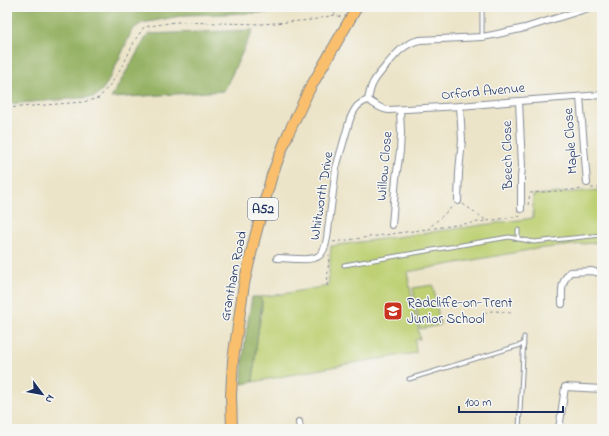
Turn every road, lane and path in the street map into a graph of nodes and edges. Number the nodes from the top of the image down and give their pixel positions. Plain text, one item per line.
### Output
1 (339, 7) edge
2 (357, 7) edge
3 (482, 7) edge
4 (592, 7) edge
5 (482, 37) junction
6 (602, 95) edge
7 (580, 97) junction
8 (368, 100) junction
9 (519, 101) junction
10 (460, 106) junction
11 (7, 108) edge
12 (400, 110) junction
13 (587, 183) dead end
14 (602, 188) edge
15 (458, 201) junction
16 (524, 211) junction
17 (487, 221) junction
18 (392, 225) dead end
19 (427, 230) junction
20 (518, 230) dead end
21 (602, 235) edge
22 (518, 239) junction
23 (328, 243) junction
24 (277, 258) dead end
25 (344, 265) dead end
26 (566, 265) dead end
27 (570, 272) junction
28 (602, 274) edge
29 (327, 286) dead end
30 (562, 304) dead end
31 (511, 313) dead end
32 (481, 325) dead end
33 (524, 337) dead end
34 (524, 344) junction
35 (409, 378) dead end
36 (602, 389) edge
37 (232, 429) edge
38 (519, 429) edge
39 (559, 429) edge

1 - 11 path
2 - 37 highway, Grantham Road / A52
3 - 5 lane
4 - 5 street
5 - 8 street
6 - 7 street, Orford Avenue
7 - 9 street, Orford Avenue
7 - 13 street, Maple Close
8 - 12 street, Orford Avenue
8 - 23 street, Whitworth Drive
9 - 10 street, Orford Avenue
9 - 16 street, Beech Close
10 - 12 street, Orford Avenue
10 - 15 street
12 - 18 street, Willow Close
14 - 16 path
15 - 17 path
15 - 19 path
16 - 17 path
17 - 19 path
19 - 23 path
20 - 22 lane
21 - 22 lane
22 - 25 lane
23 - 24 street, Whitworth Drive
23 - 29 path
26 - 27 street
27 - 28 street
27 - 30 street
31 - 32 path
33 - 34 lane
34 - 35 lane
34 - 38 lane
36 - 39 street

